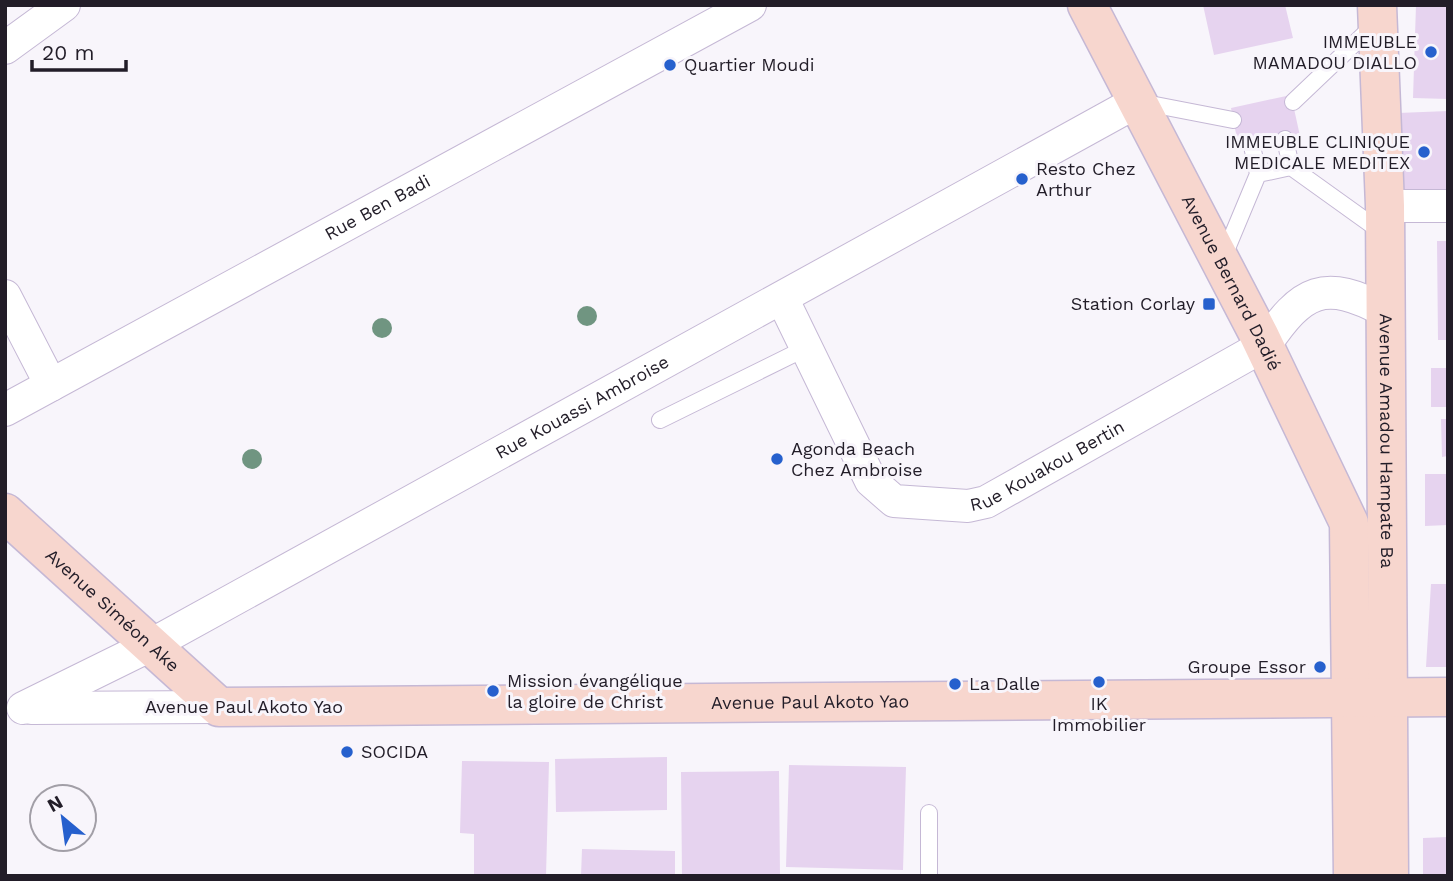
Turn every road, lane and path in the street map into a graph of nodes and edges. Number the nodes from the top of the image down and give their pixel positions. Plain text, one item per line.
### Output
1 (64, 5) edge
2 (750, 5) edge
3 (1087, 5) edge
4 (1377, 13) edge
5 (5, 48) edge
6 (1138, 101) junction
7 (1293, 102) dead end
8 (1233, 120) dead end
9 (1285, 139) dead end
10 (1252, 146) dead end
11 (1291, 167) junction
12 (1258, 174) junction
13 (1448, 206) edge
14 (1385, 220) junction
15 (1222, 260) junction
16 (5, 296) edge
17 (782, 298) junction
18 (1385, 311) junction
19 (1265, 345) junction
20 (806, 348) junction
21 (51, 385) junction
22 (5, 410) edge
23 (660, 420) dead end
24 (5, 513) edge
25 (1350, 569) joint
26 (151, 645) junction
27 (1370, 696) junction
28 (1448, 697) edge
29 (219, 707) junction
30 (14, 708) edge
31 (929, 813) dead end
32 (929, 876) edge
33 (1353, 876) edge
34 (1389, 876) edge

1 - 5 street
2 - 21 street, Rue Ben Badi
3 - 6 street, Avenue Bernard Dadié
4 - 7 lane
4 - 14 street, Avenue Amadou Hampate Ba
6 - 8 lane
6 - 15 street, Avenue Bernard Dadié
6 - 17 street, Rue Kouassi Ambroise
9 - 11 lane
10 - 12 lane
11 - 12 lane
11 - 14 lane
12 - 15 lane
13 - 14 street
14 - 18 street, Avenue Amadou Hampate Ba
15 - 19 street, Avenue Bernard Dadié
16 - 21 street
17 - 20 street, Rue Kouakou Bertin
17 - 26 street, Rue Kouassi Ambroise
18 - 19 street, Rue Kouakou Bertin
18 - 27 street, Avenue Amadou Hampate Ba
19 - 20 street, Rue Kouakou Bertin
19 - 25 street, Avenue Bernard Dadié
20 - 23 lane
21 - 22 street, Rue Ben Badi
24 - 26 street, Avenue Siméon Ake
25 - 27 street, Avenue Amadou Hampate Ba
26 - 29 street, Avenue Siméon Ake
26 - 30 street, Rue Kouassi Ambroise
27 - 28 street, Avenue Paul Akoto Yao
27 - 29 street, Avenue Paul Akoto Yao
27 - 33 street, Avenue Amadou Hampate Ba
27 - 34 street, Avenue Amadou Hampate Ba
29 - 30 street, Avenue Paul Akoto Yao
31 - 32 lane

